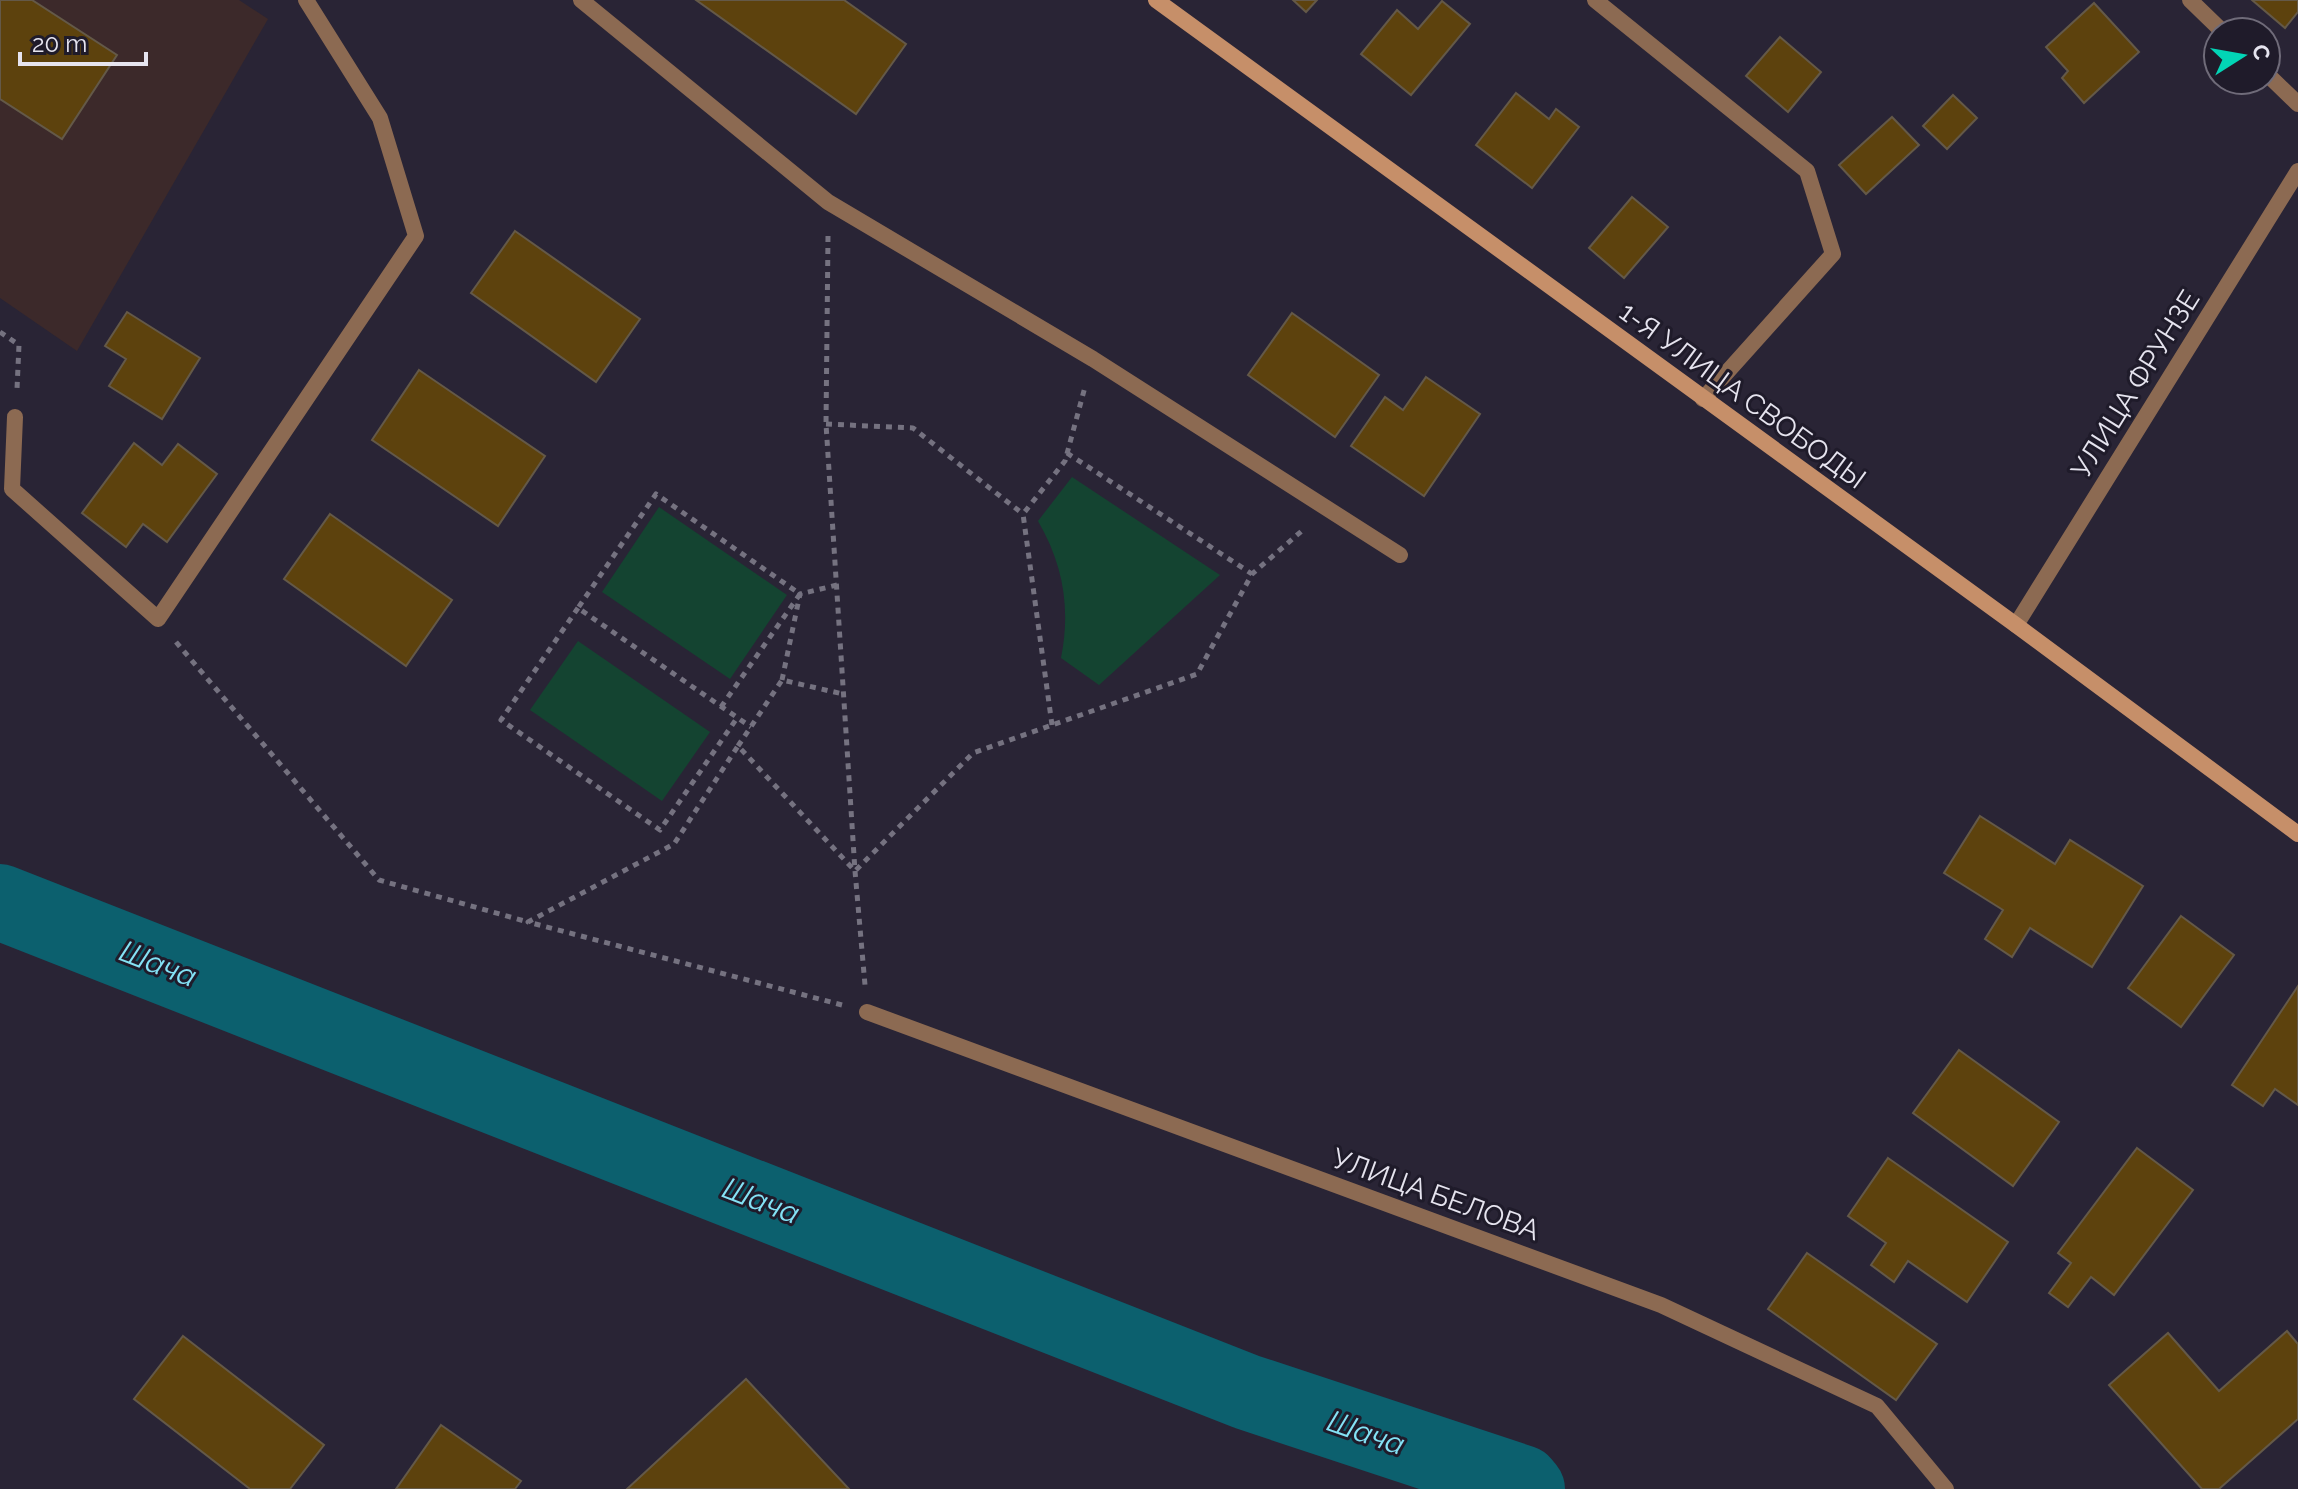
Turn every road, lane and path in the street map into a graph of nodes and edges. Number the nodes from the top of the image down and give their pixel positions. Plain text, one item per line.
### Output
1 (306, 0) edge
2 (581, 0) edge
3 (1156, 0) edge
4 (1595, 0) edge
5 (2190, 0) edge
6 (2206, 16) edge
7 (2282, 88) edge
8 (2298, 104) edge
9 (2298, 171) edge
10 (828, 202) junction
11 (0, 332) edge
12 (1093, 359) junction
13 (1703, 399) junction
14 (15, 417) joint
15 (826, 424) junction
16 (1067, 453) junction
17 (1329, 508) junction
18 (1023, 514) junction
19 (1400, 555) dead end
20 (1252, 574) junction
21 (837, 585) junction
22 (800, 594) junction
23 (578, 608) junction
24 (158, 619) junction
25 (2016, 625) junction
26 (782, 680) junction
27 (843, 694) junction
28 (721, 707) junction
29 (737, 718) junction
30 (1052, 725) junction
31 (751, 727) junction
32 (738, 746) junction
33 (2298, 834) edge
34 (855, 871) junction
35 (528, 922) junction
36 (867, 1012) junction
37 (1946, 1489) edge

1 - 24 street
2 - 10 street
3 - 13 street, 1-Я УЛИЦА СВОБОДЫ
4 - 13 street
5 - 6 street
7 - 8 street
9 - 25 street, УЛИЦА ФРУНЗЕ
10 - 12 street
10 - 15 path
11 - 14 path
12 - 16 path
12 - 17 street
13 - 25 street, 1-Я УЛИЦА СВОБОДЫ
14 - 24 street
15 - 18 path
15 - 21 path
16 - 18 path
16 - 20 path
17 - 19 street
17 - 20 path
18 - 30 path
20 - 30 path
21 - 22 path
21 - 27 path
22 - 23 path
22 - 26 path
22 - 28 path
23 - 28 path
23 - 29 path
24 - 35 path
25 - 33 street, 1-Я УЛИЦА СВОБОДЫ
26 - 27 path
26 - 31 path
27 - 34 path
28 - 29 path
29 - 31 path
30 - 34 path
31 - 32 path
32 - 34 path
32 - 35 path
34 - 36 path
35 - 36 path
36 - 37 street, УЛИЦА БЕЛОВА

